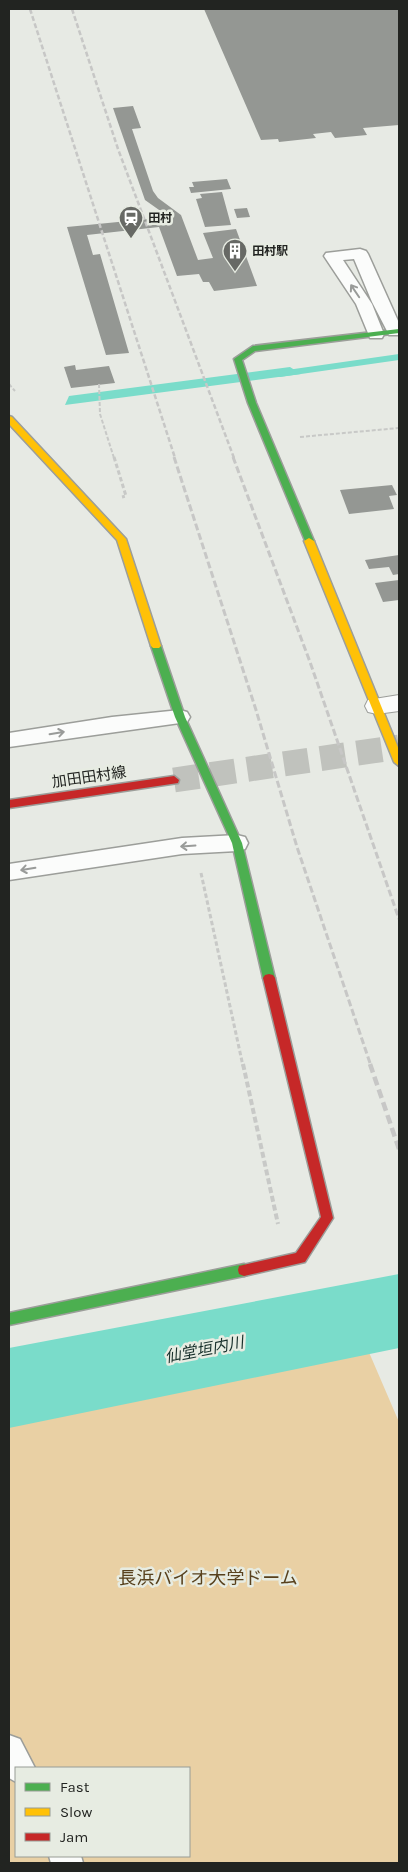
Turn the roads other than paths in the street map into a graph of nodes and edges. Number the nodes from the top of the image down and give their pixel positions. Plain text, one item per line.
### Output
1 (397, 331) edge
2 (376, 334) junction
3 (9, 419) edge
4 (388, 704) edge
5 (180, 718) junction
6 (9, 740) edge
7 (399, 762) edge
8 (174, 780) tunnel mouth
9 (9, 804) edge
10 (237, 843) junction
11 (9, 872) edge
12 (9, 1319) edge
13 (9, 1750) edge
14 (19, 1767) edge

1 - 2 street
2 -> 1 lane
2 - 4 street
3 - 5 street
4 - 7 street
6 -> 5 lane
5 - 10 street
8 - 9 street, 加田田村線
10 -> 11 lane
10 - 12 street
13 - 14 lane

